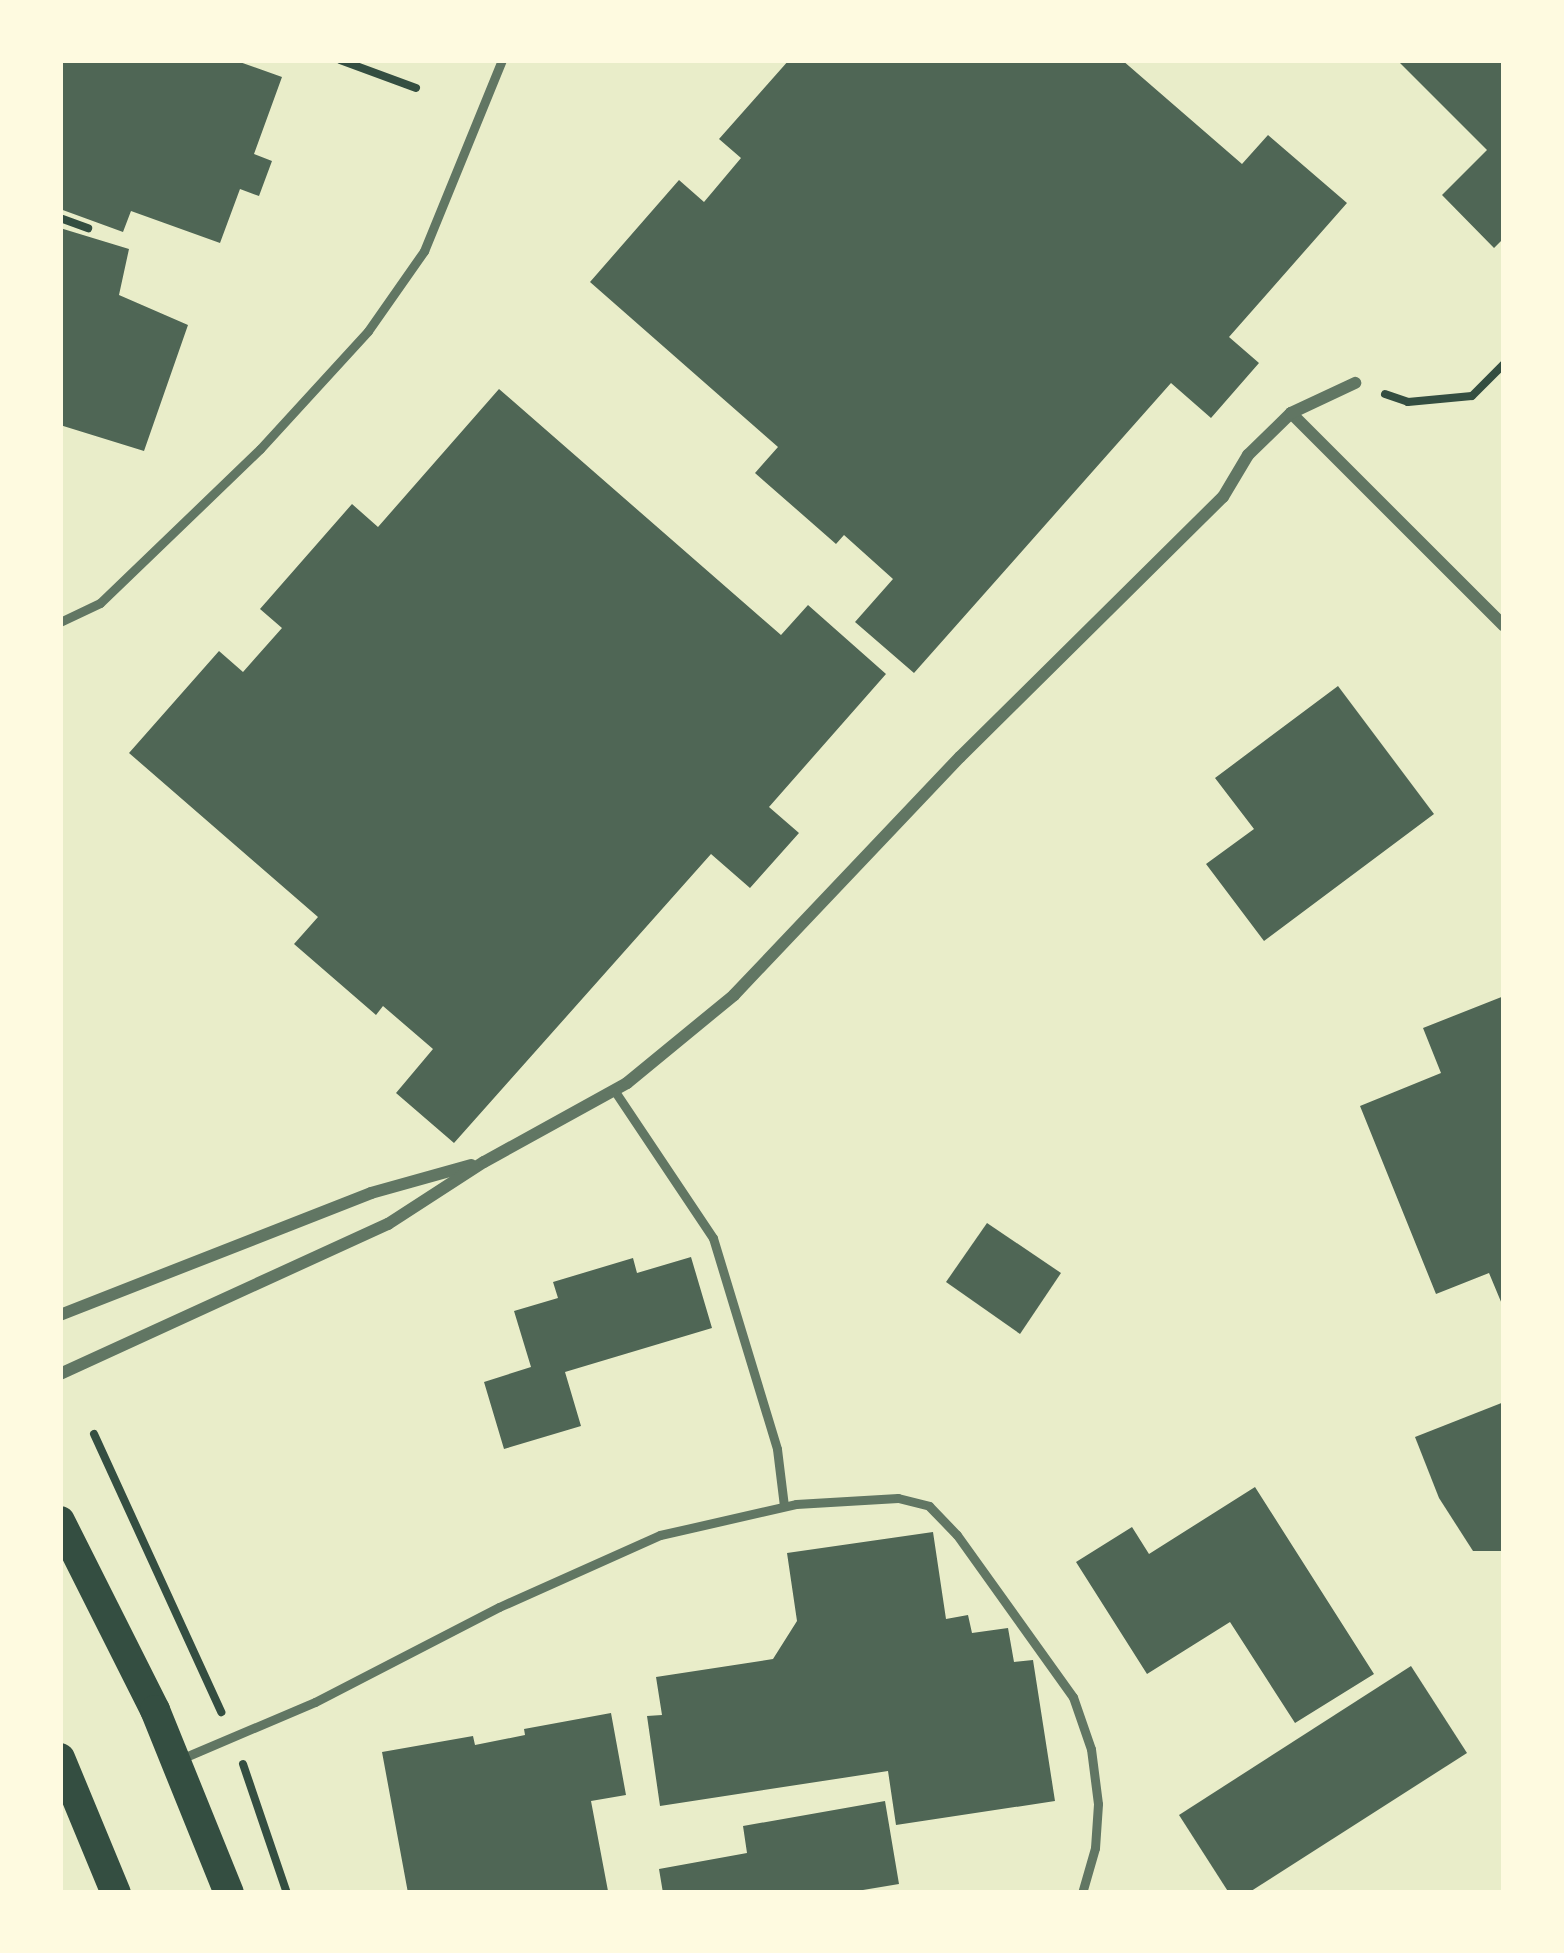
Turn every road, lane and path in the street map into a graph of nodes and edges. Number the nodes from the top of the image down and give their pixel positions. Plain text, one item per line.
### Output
1 (340, 60) edge
2 (502, 60) edge
3 (416, 88) dead end
4 (60, 218) edge
5 (88, 228) dead end
6 (1504, 364) edge
7 (1355, 383) joint
8 (1291, 413) junction
9 (60, 622) edge
10 (1504, 626) edge
11 (614, 1090) junction
12 (484, 1162) junction
13 (60, 1315) edge
14 (60, 1374) edge
15 (94, 1434) dead end
16 (784, 1506) junction
17 (60, 1521) edge
18 (232, 1737) junction
19 (60, 1757) edge
20 (177, 1761) junction
21 (116, 1893) edge
22 (230, 1893) edge
23 (287, 1893) edge
24 (1082, 1893) edge

1 - 3 path
2 - 9 lane
4 - 5 path
6 - 7 path
7 - 8 street
8 - 10 street
8 - 11 street
11 - 12 street
11 - 16 lane
12 - 13 street
12 - 14 street
15 - 18 path
16 - 18 lane
16 - 24 lane
17 - 20 main road
18 - 20 lane
18 - 23 path
19 - 21 main road
20 - 22 main road

